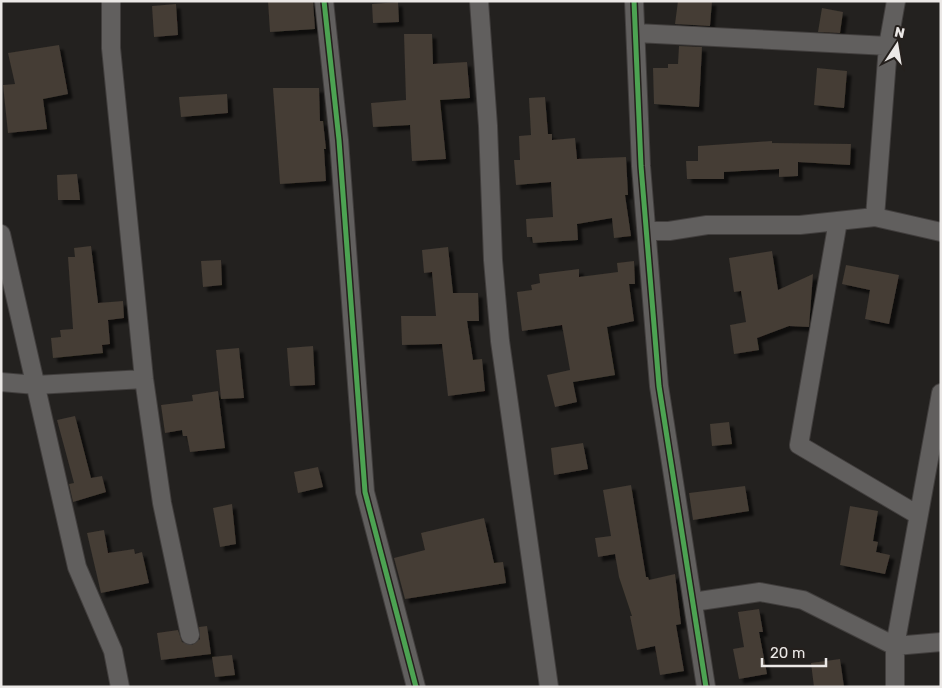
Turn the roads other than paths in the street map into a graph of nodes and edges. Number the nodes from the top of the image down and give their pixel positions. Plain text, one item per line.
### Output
1 (111, 1) edge
2 (324, 1) edge
3 (479, 1) edge
4 (634, 1) edge
5 (896, 1) edge
6 (636, 32) junction
7 (888, 46) junction
8 (875, 217) junction
9 (838, 221) junction
10 (647, 231) junction
11 (941, 232) edge
12 (1, 234) edge
13 (144, 379) junction
14 (1, 382) edge
15 (36, 385) junction
16 (941, 393) edge
17 (918, 514) junction
18 (692, 602) junction
19 (190, 635) dead end
20 (941, 642) edge
21 (895, 646) junction
22 (120, 687) edge
23 (416, 687) edge
24 (550, 687) edge
25 (706, 687) edge
26 (894, 687) edge

1 - 13 street
2 - 23 street
3 - 24 street
4 - 6 street
5 - 7 street
6 - 7 street
6 - 10 street
7 - 8 street
8 - 9 street
8 - 11 street
9 - 10 street
9 - 17 street
10 - 18 street
12 - 15 street
13 - 15 street
13 - 19 street
14 - 15 street
15 - 22 street
16 - 17 street
17 - 21 street
18 - 21 street
18 - 25 street
20 - 21 street
21 - 26 street

